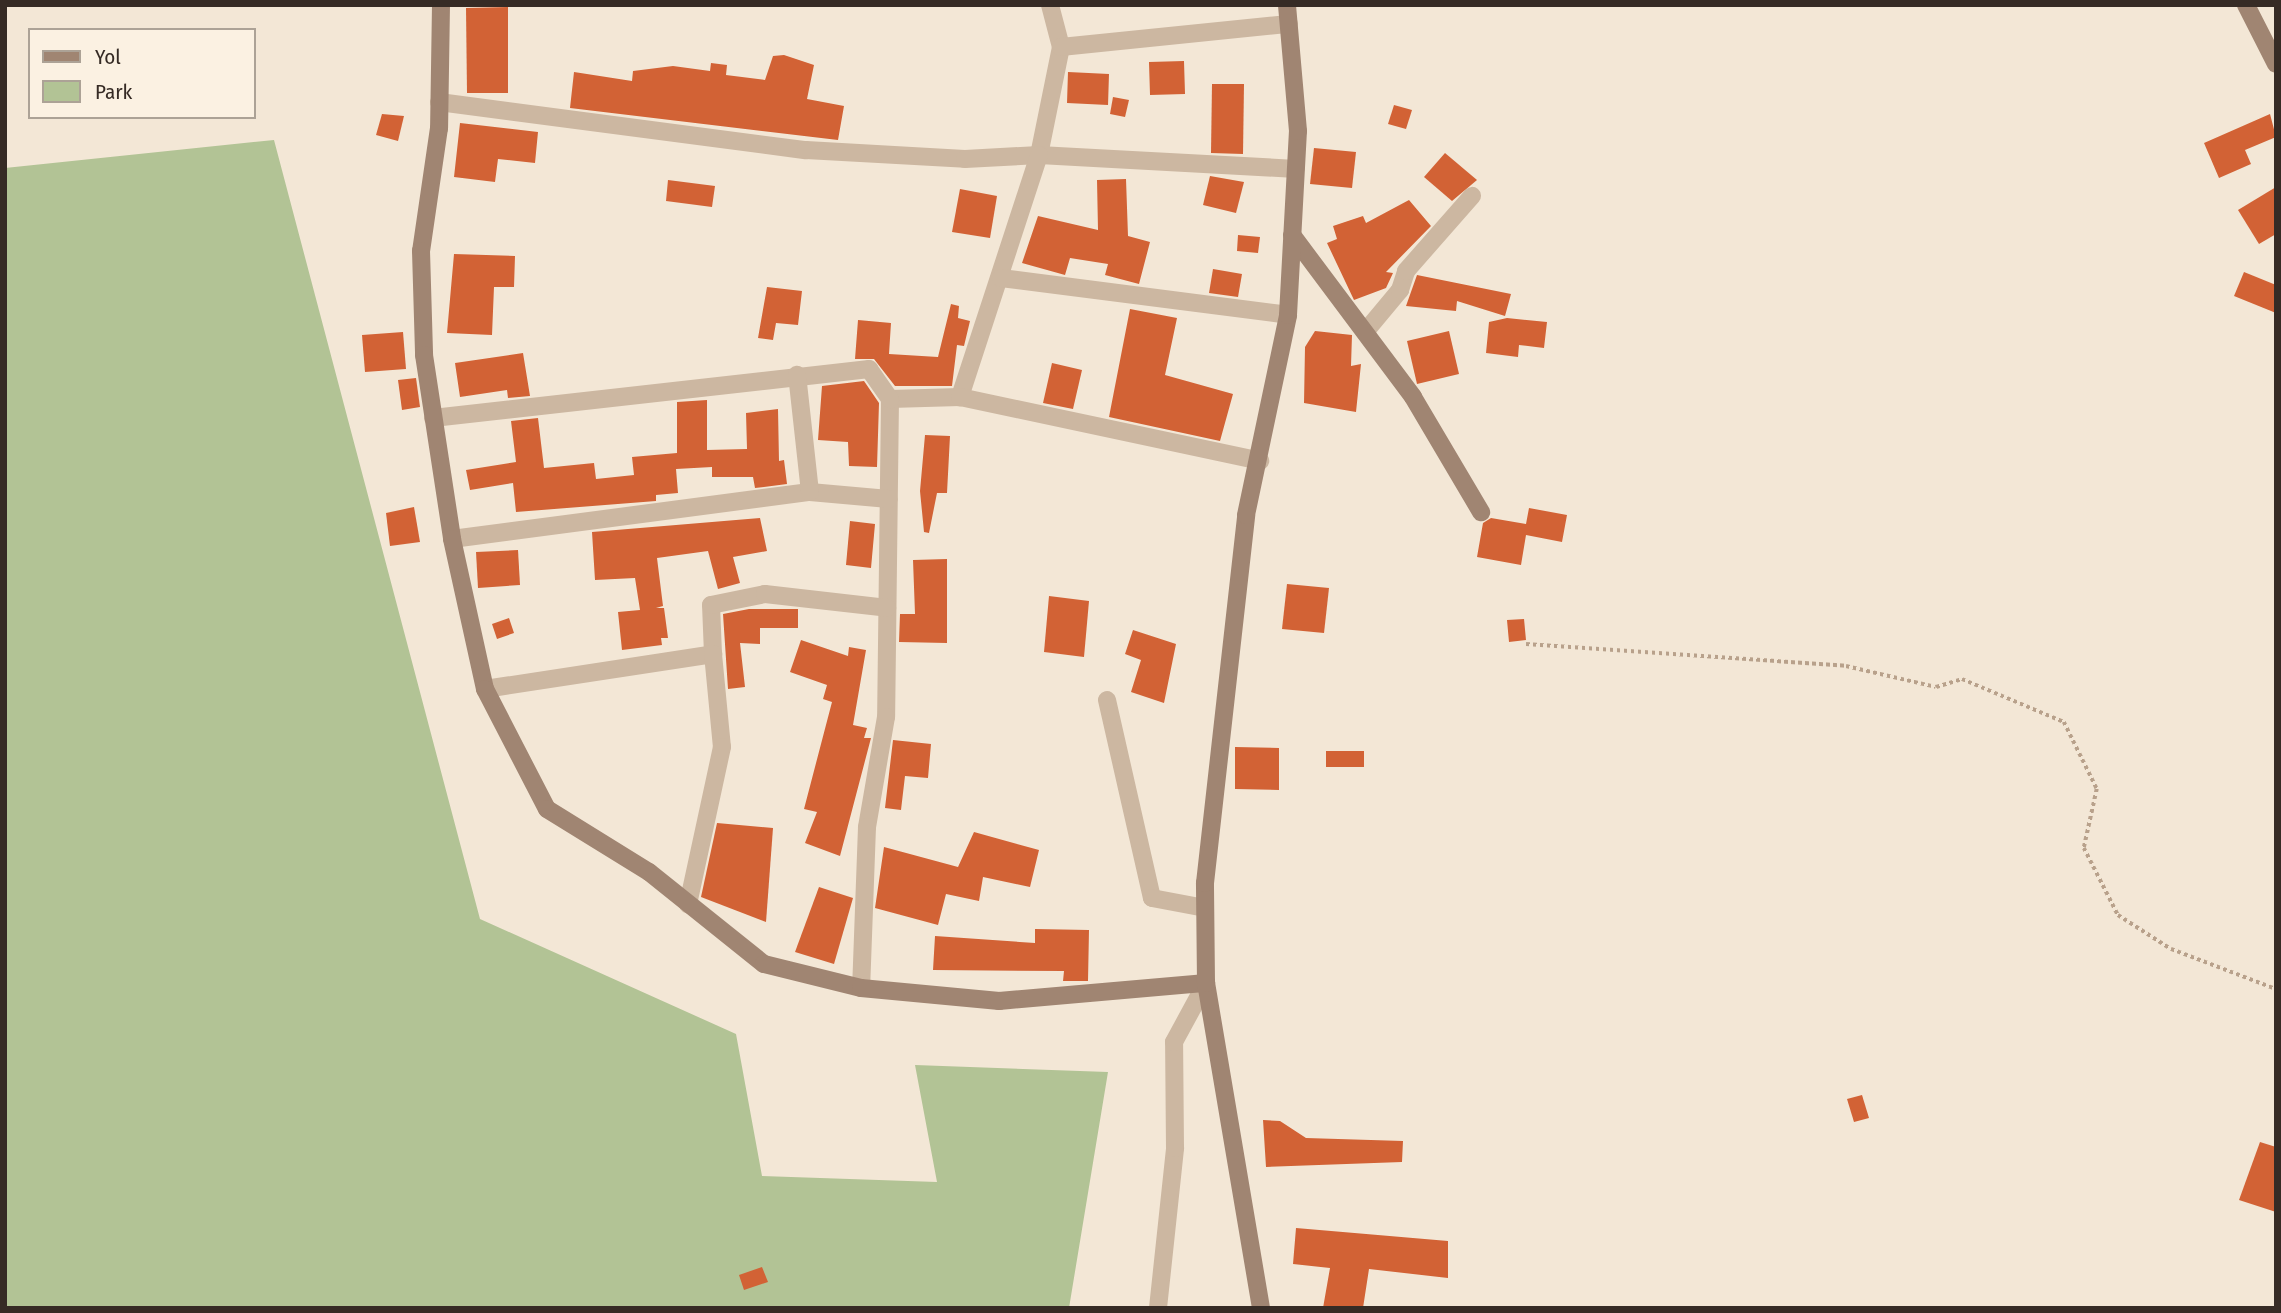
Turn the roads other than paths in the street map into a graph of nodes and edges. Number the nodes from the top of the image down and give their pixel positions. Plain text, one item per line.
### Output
1 (441, 5) edge
2 (1050, 5) edge
3 (1287, 5) edge
4 (2246, 5) edge
5 (1289, 24) junction
6 (1061, 47) junction
7 (2276, 64) edge
8 (439, 102) junction
9 (1039, 155) junction
10 (1296, 169) junction
11 (1472, 196) dead end
12 (1292, 235) junction
13 (1001, 278) junction
14 (1288, 315) junction
15 (1364, 332) junction
16 (797, 375) junction
17 (960, 397) junction
18 (890, 399) junction
19 (433, 418) junction
20 (1260, 461) junction
21 (810, 492) junction
22 (889, 499) junction
23 (1481, 512) dead end
24 (452, 540) junction
25 (887, 608) junction
26 (713, 654) junction
27 (485, 689) junction
28 (1107, 700) dead end
29 (688, 904) junction
30 (1205, 908) junction
31 (1206, 983) junction
32 (861, 988) junction
33 (1158, 1308) edge
34 (1261, 1308) edge

1 - 8 street
2 - 6 street
3 - 5 street
4 - 7 street
5 - 6 street
5 - 10 street
6 - 9 street
8 - 9 street
8 - 19 street
9 - 10 street
9 - 13 street
10 - 12 street
11 - 15 street
12 - 14 street
12 - 15 street
13 - 14 street
13 - 17 street
14 - 20 street
15 - 23 street
16 - 18 street
16 - 19 street
16 - 21 street
17 - 18 street
17 - 20 street
18 - 22 street
19 - 24 street
20 - 30 street
21 - 22 street
21 - 24 street
22 - 25 street
24 - 27 street
25 - 26 street
25 - 32 street
26 - 27 street
26 - 29 street
27 - 29 street
28 - 30 street
29 - 32 street
30 - 31 street
31 - 32 street
31 - 33 street
31 - 34 street

